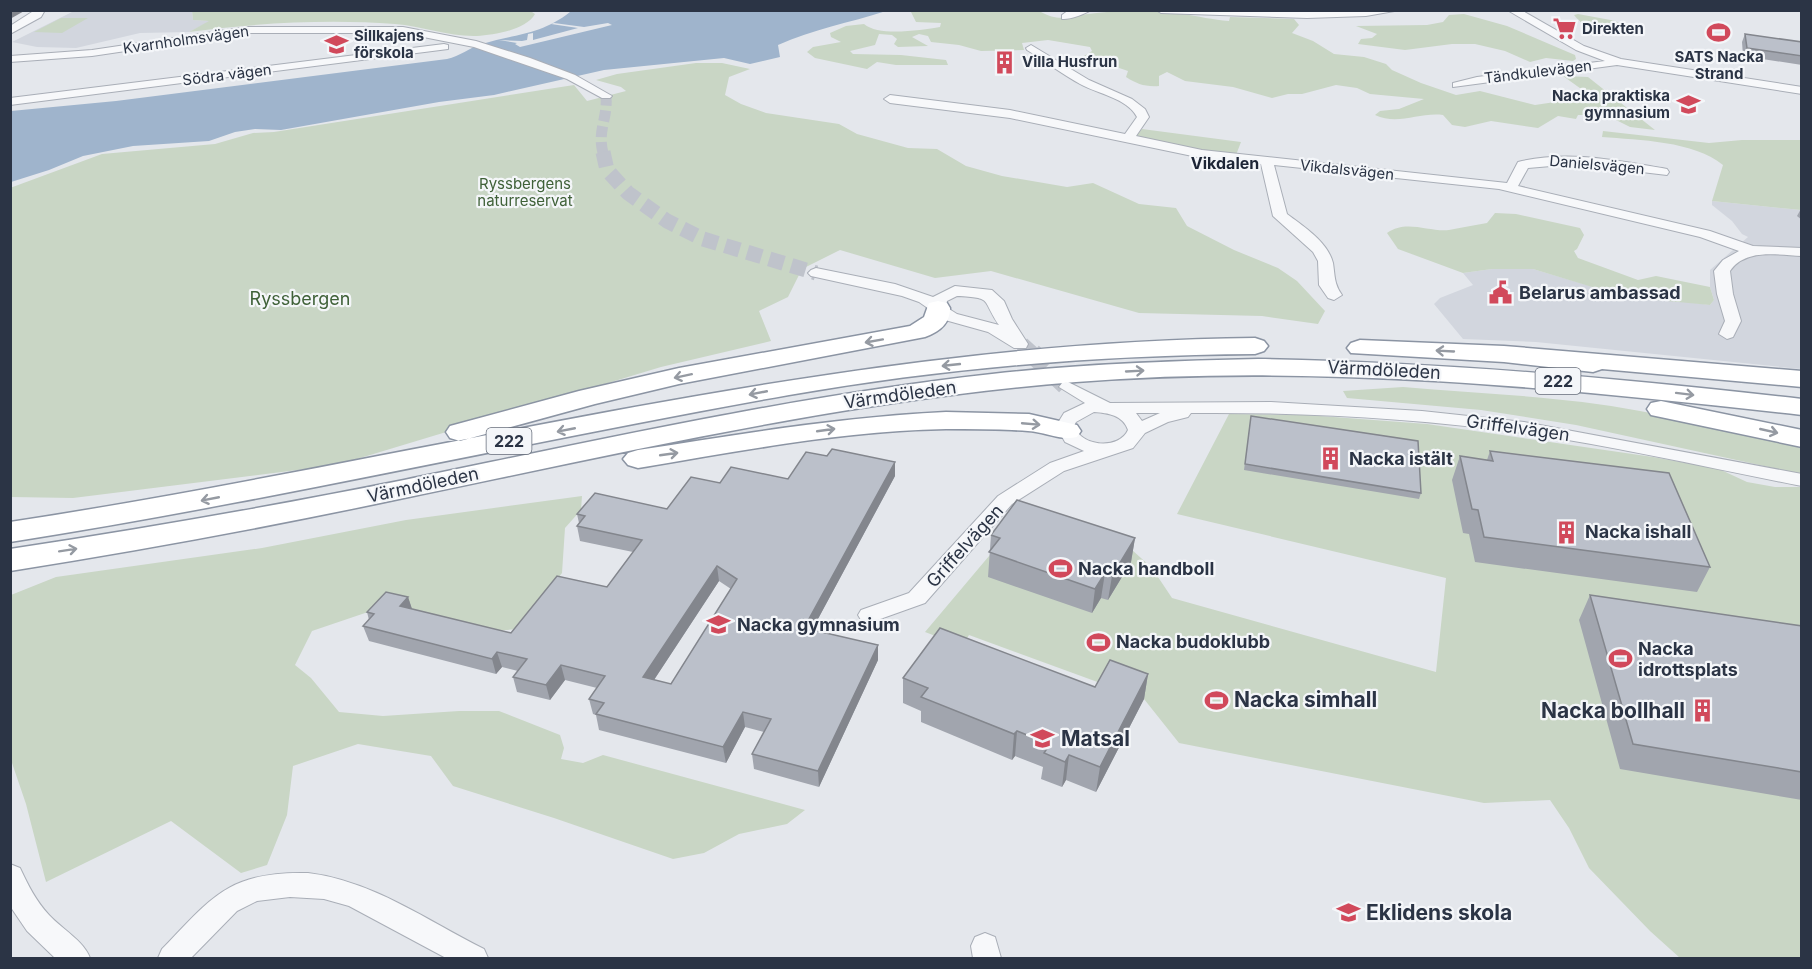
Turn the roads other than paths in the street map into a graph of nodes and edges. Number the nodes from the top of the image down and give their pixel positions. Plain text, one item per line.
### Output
1 (40, 10) edge
2 (1086, 10) edge
3 (1161, 10) edge
4 (1395, 10) edge
5 (1512, 11) edge
6 (1531, 13) edge
7 (1066, 17) dead end
8 (10, 31) edge
9 (444, 47) dead end
10 (1031, 48) dead end
11 (10, 59) edge
12 (1619, 62) junction
13 (1456, 86) dead end
14 (1802, 92) edge
15 (606, 96) dead end
16 (890, 99) dead end
17 (10, 102) edge
18 (1128, 139) junction
19 (1267, 162) junction
20 (1662, 171) dead end
21 (1510, 188) junction
22 (1757, 251) junction
23 (1802, 252) edge
24 (1802, 263) edge
25 (816, 273) tunnel mouth
26 (868, 284) junction
27 (965, 290) junction
28 (1334, 295) dead end
29 (938, 308) junction
30 (1727, 334) dead end
31 (1504, 354) junction
32 (1313, 367) junction
33 (1802, 379) edge
34 (1802, 386) edge
35 (1231, 407) junction
36 (1802, 407) edge
37 (1107, 408) junction
38 (1070, 427) junction
39 (1137, 430) junction
40 (1802, 439) edge
41 (1111, 448) junction
42 (1057, 467) junction
43 (1802, 480) edge
44 (241, 493) junction
45 (300, 509) junction
46 (10, 532) edge
47 (10, 560) edge
48 (869, 615) dead end
49 (10, 876) edge
50 (76, 958) edge
51 (172, 958) edge
52 (474, 958) edge

1 - 8 street
2 - 7 street
3 - 4 street
5 - 6 street
6 - 12 street
9 - 17 street, Södra vägen
10 - 18 street
11 - 15 street, Kvarnholmsvägen
12 - 13 street, Tändkulevägen
12 - 14 street
16 - 18 street, Vikdalsvägen
18 - 19 street, Vikdalsvägen
19 - 21 street, Vikdalsvägen
19 - 28 street
20 - 21 street, Danielsvägen
21 - 22 street, Vikdalsvägen
22 - 23 street, Vikdalsvägen
22 - 24 street
22 - 30 street
25 - 26 street
26 - 27 street
26 - 29 street
27 - 29 street
27 - 29 street
29 -> 44 highway
31 - 33 highway
31 - 34 highway, Värmdöleden / 222
31 -> 44 highway, Värmdöleden / 222
32 -> 36 highway, Värmdöleden / 222
32 -> 40 highway
45 -> 32 highway, Värmdöleden / 222
35 - 37 street, Griffelvägen
35 - 39 street, Griffelvägen
35 - 43 street, Griffelvägen
37 - 38 street, Griffelvägen
37 - 38 street
37 - 39 street
38 - 41 street
38 - 42 street, Griffelvägen
45 -> 38 highway
39 - 41 street, Griffelvägen
41 - 42 street, Griffelvägen
42 - 48 street, Griffelvägen
44 -> 46 highway, Värmdöleden / 222
47 -> 45 highway, Värmdöleden / 222
49 - 50 street
51 - 52 street

